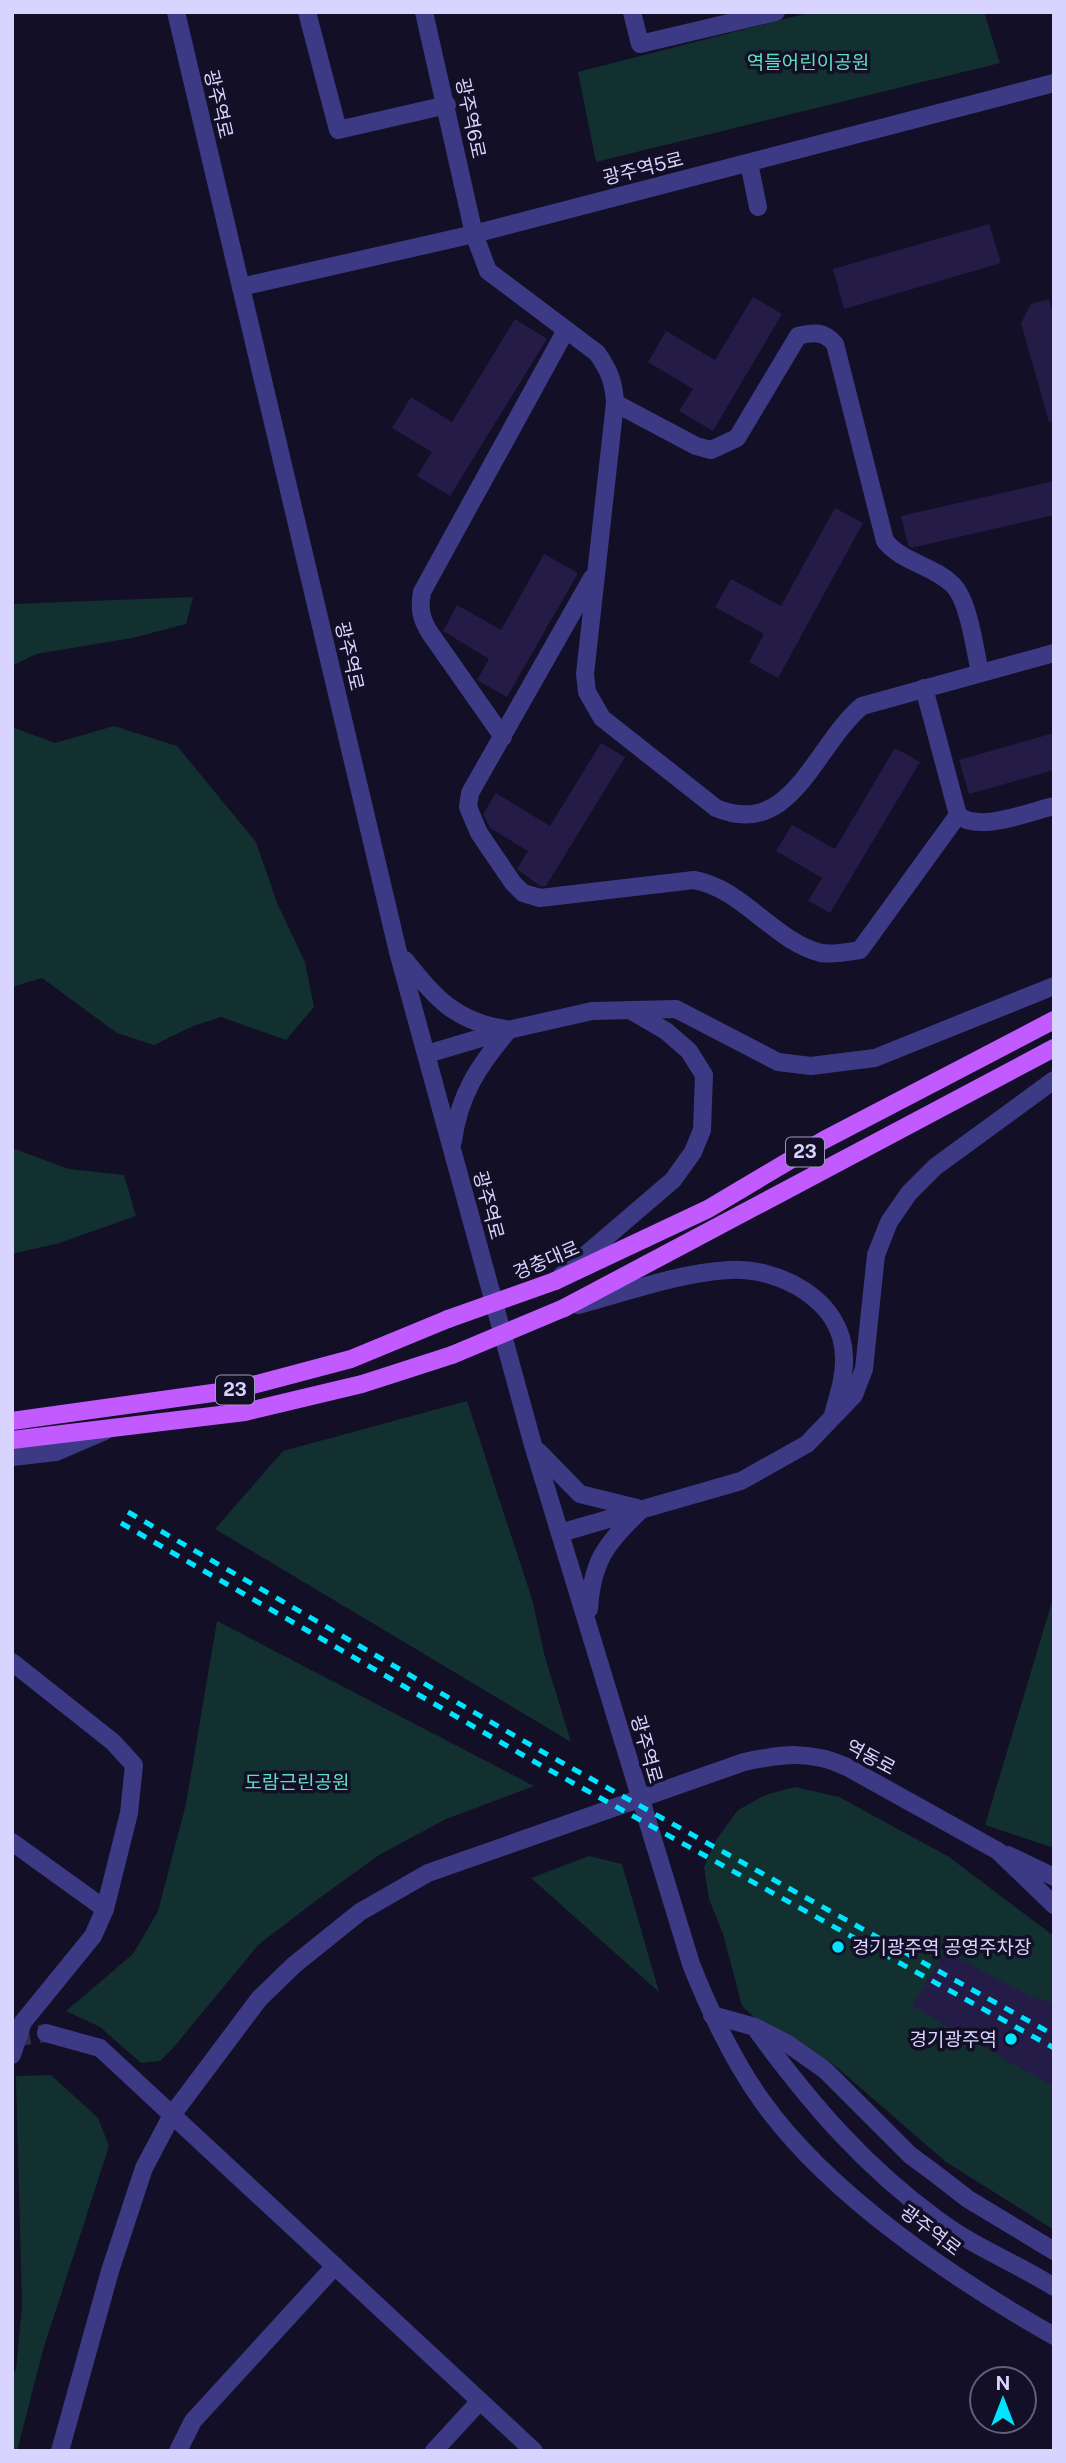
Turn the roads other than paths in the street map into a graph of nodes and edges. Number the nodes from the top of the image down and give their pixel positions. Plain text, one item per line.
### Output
1 (176, 12) edge
2 (307, 12) edge
3 (424, 12) edge
4 (632, 12) edge
5 (776, 12) edge
6 (1054, 83) edge
7 (447, 105) junction
8 (749, 163) junction
9 (758, 207) dead end
10 (474, 234) junction
11 (241, 287) junction
12 (566, 330) junction
13 (615, 402) junction
14 (597, 569) junction
15 (1054, 653) edge
16 (980, 673) junction
17 (924, 688) junction
18 (503, 737) junction
19 (1054, 806) edge
20 (958, 815) junction
21 (398, 952) junction
22 (1054, 986) edge
23 (629, 1010) junction
24 (1054, 1020) edge
25 (508, 1030) junction
26 (1054, 1048) edge
27 (427, 1054) junction
28 (1054, 1080) edge
29 (452, 1151) junction
30 (555, 1281) junction
31 (564, 1308) junction
32 (833, 1416) junction
33 (12, 1422) edge
34 (107, 1430) junction
35 (12, 1440) edge
36 (533, 1445) junction
37 (12, 1457) edge
38 (643, 1509) junction
39 (560, 1532) junction
40 (588, 1619) junction
41 (12, 1662) edge
42 (640, 1799) junction
43 (12, 1842) edge
44 (998, 1851) junction
45 (1054, 1877) edge
46 (1054, 1905) edge
47 (105, 1909) junction
48 (712, 2015) junction
49 (18, 2023) edge
50 (755, 2027) junction
51 (46, 2032) tunnel mouth
52 (12, 2055) edge
53 (172, 2115) junction
54 (1054, 2251) edge
55 (335, 2266) junction
56 (1054, 2287) edge
57 (1050, 2335) edge
58 (480, 2401) junction
59 (60, 2451) edge
60 (178, 2451) edge
61 (434, 2451) edge
62 (534, 2451) edge

1 - 11 street, 광주역로
2 - 7 street
3 - 7 street, 광주역6로
4 - 5 street
6 - 8 street, 광주역5로
7 - 10 street, 광주역6로
8 - 9 street
8 - 10 street, 광주역5로
10 - 11 street, 광주역5로
10 - 12 street, 광주역6로
11 - 21 street, 광주역로
12 - 13 street, 광주역6로
12 - 18 street
13 - 14 street, 광주역6로
13 - 16 street
14 - 17 street, 광주역6로
14 - 18 street
15 - 16 street, 광주역6로
16 - 17 street, 광주역6로
17 - 20 street
18 - 20 street
19 - 20 street
21 - 25 street
21 - 27 street, 광주역로
22 - 23 street
23 - 25 street
23 - 30 street
24 - 30 main road, 경충대로 / 23
25 - 27 street
25 - 29 street
26 - 31 main road, 23
27 - 29 street, 광주역로
28 - 32 street
29 - 36 street, 광주역로
30 - 33 main road, 경충대로 / 23, bridge
31 - 32 street
31 - 34 main road, 23, bridge
32 - 38 street
34 - 35 main road, 23
34 - 37 street
36 - 38 street
36 - 39 street, 광주역로
38 - 39 street
38 - 40 street
39 - 40 street, 광주역로
40 - 42 street, 광주역로
41 - 47 street
42 - 44 street, 역동로
42 - 48 street, 광주역로
42 - 53 street, 역동로
43 - 47 street
44 - 45 street
44 - 46 street, 역동로
47 - 49 street
48 - 50 street
48 - 57 street, 광주역로
49 - 52 street
50 - 54 street
50 - 56 street
51 - 53 street
53 - 55 street
53 - 59 street, 역동로
55 - 58 street
55 - 60 street
58 - 61 street
58 - 62 street

